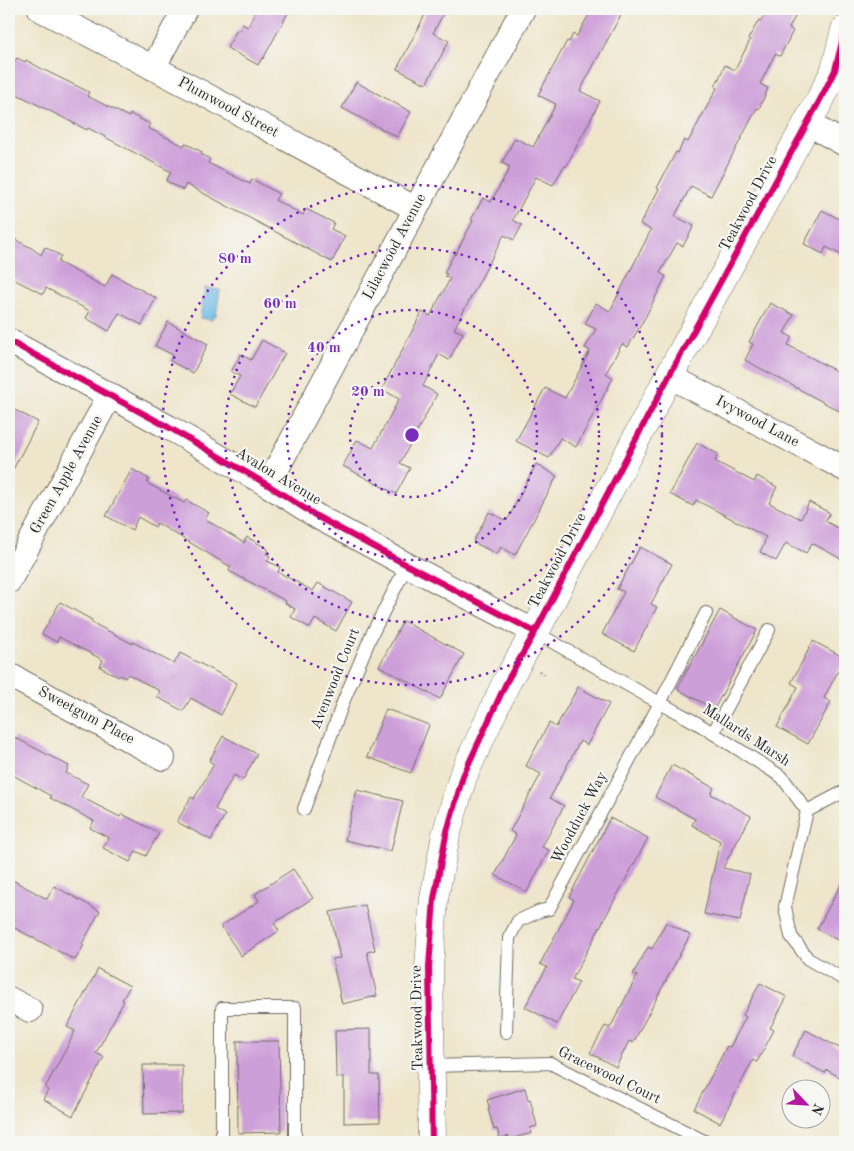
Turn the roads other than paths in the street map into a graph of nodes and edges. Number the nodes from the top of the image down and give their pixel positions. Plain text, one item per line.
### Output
1 (40, 9) edge
2 (185, 9) edge
3 (523, 9) edge
4 (845, 30) edge
5 (153, 68) junction
6 (807, 123) junction
7 (845, 144) edge
8 (416, 209) junction
9 (9, 341) edge
10 (669, 376) junction
11 (110, 395) junction
12 (845, 469) edge
13 (268, 485) junction
14 (407, 565) junction
15 (9, 581) edge
16 (706, 613) dead end
17 (769, 630) dead end
18 (535, 632) junction
19 (9, 675) edge
20 (660, 703) junction
21 (713, 733) junction
22 (163, 758) dead end
23 (845, 791) edge
24 (304, 809) dead end
25 (807, 811) junction
26 (845, 980) edge
27 (9, 999) edge
28 (30, 1010) dead end
29 (506, 1032) dead end
30 (431, 1066) junction
31 (222, 1142) edge
32 (295, 1142) edge
33 (432, 1142) edge
34 (706, 1142) edge

1 - 5 street, Plumwood Street
2 - 5 street
3 - 8 street, Lilacwood Avenue
4 - 6 street, Teakwood Drive
5 - 8 street, Plumwood Street
6 - 7 street
6 - 10 street, Teakwood Drive
8 - 13 street, Lilacwood Avenue
9 - 11 street, Avalon Avenue
10 - 12 street, Ivywood Lane
10 - 18 street, Teakwood Drive
11 - 13 street, Avalon Avenue
11 - 15 street, Green Apple Avenue
13 - 14 street, Avalon Avenue
14 - 18 street, Avalon Avenue
14 - 24 lane, Avenwood Court
16 - 20 lane, Woodduck Way
17 - 21 lane
18 - 20 lane, Mallards Marsh
18 - 30 street, Teakwood Drive
19 - 22 street, Sweetgum Place
20 - 21 lane, Mallards Marsh
20 - 29 lane, Woodduck Way
21 - 25 lane, Mallards Marsh
23 - 25 lane
25 - 26 lane
27 - 28 street
30 - 33 street, Teakwood Drive
30 - 34 lane, Gracewood Court
31 - 32 lane

